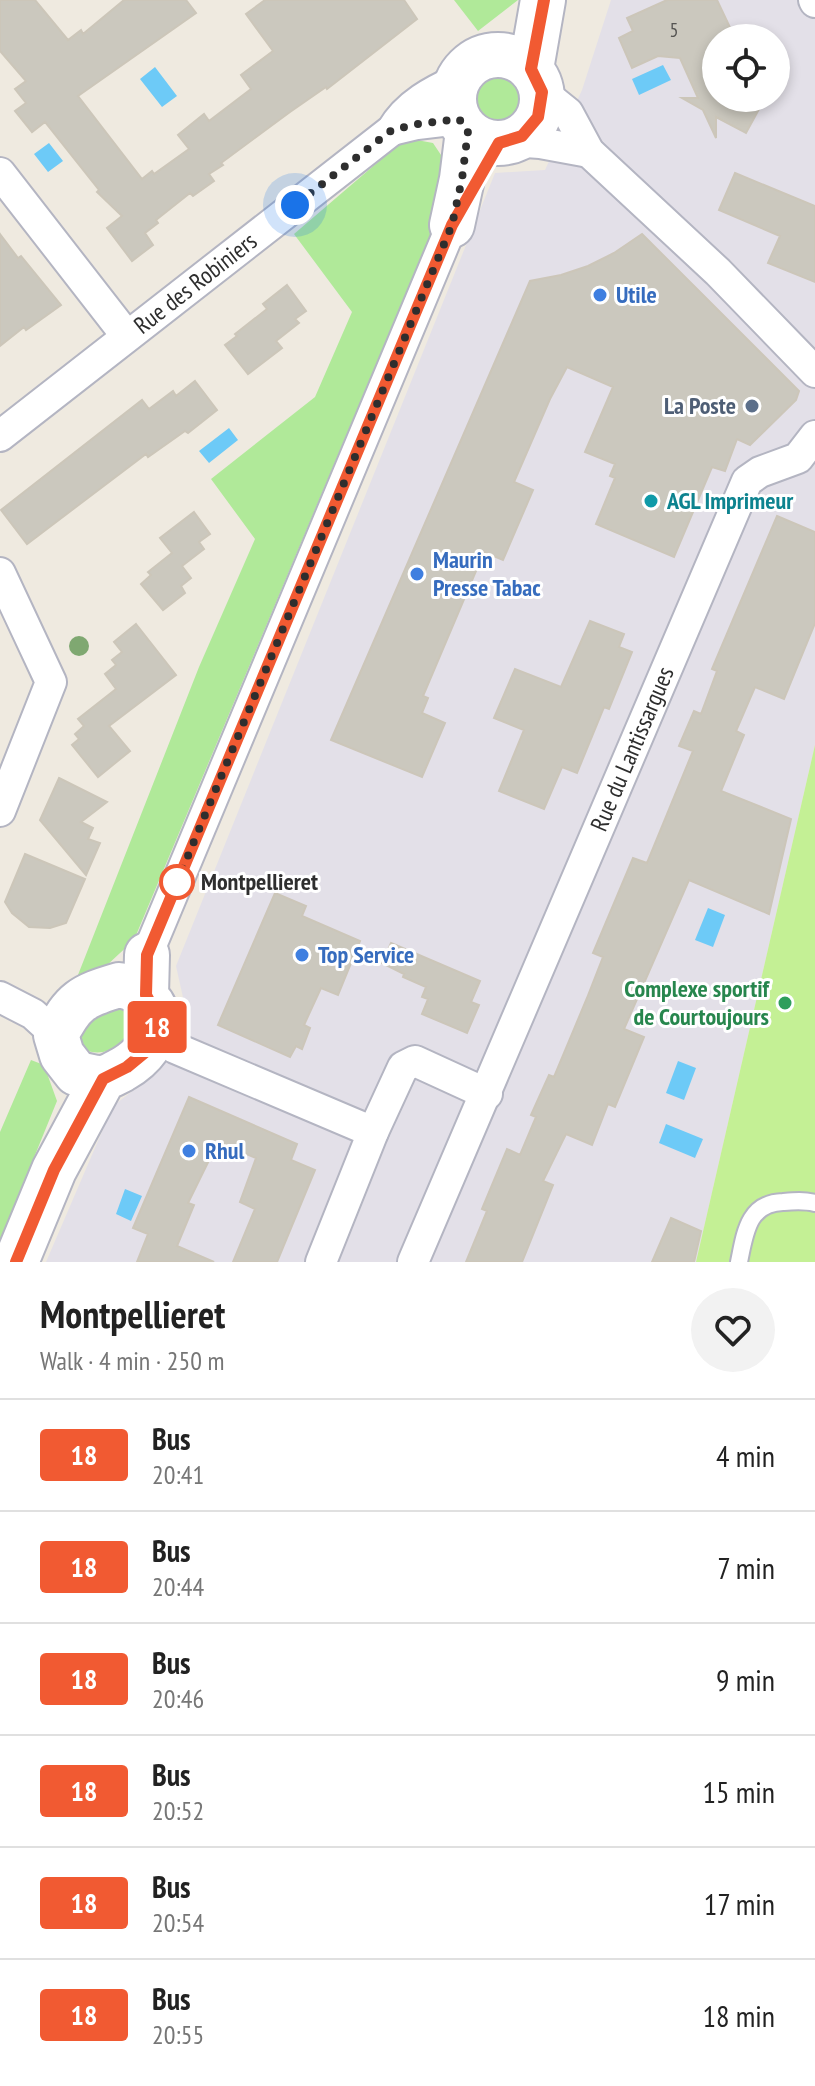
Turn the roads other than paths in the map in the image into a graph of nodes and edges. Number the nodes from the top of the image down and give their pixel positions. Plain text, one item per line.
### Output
1 (543, 0) edge
2 (525, 72) junction
3 (479, 122) junction
4 (589, 152) junction
5 (0, 173) edge
6 (452, 225) joint
7 (126, 335) junction
8 (815, 372) edge
9 (0, 436) edge
10 (815, 436) edge
11 (0, 573) edge
12 (0, 811) edge
13 (3, 998) edge
14 (149, 1010) junction
15 (76, 1049) junction
16 (487, 1094) junction
17 (373, 1132) junction
18 (815, 1203) edge
19 (16, 1262) edge
20 (321, 1262) edge
21 (413, 1262) edge
22 (739, 1262) edge

1 - 2 street
2 - 3 street
2 - 3 street
2 - 4 street
3 - 4 street
3 - 6 street
3 - 7 street, Rue des Robiniers
4 - 8 street
5 - 7 street
6 - 14 street
7 - 9 street, Rue des Robiniers
10 - 16 street, Rue du Lantissargues
11 - 12 street
13 - 15 street
14 - 15 street
14 - 15 street
14 - 17 street
15 - 19 street
16 - 17 street
16 - 21 street, Rue du Lantissargues
17 - 20 street
18 - 22 lane

